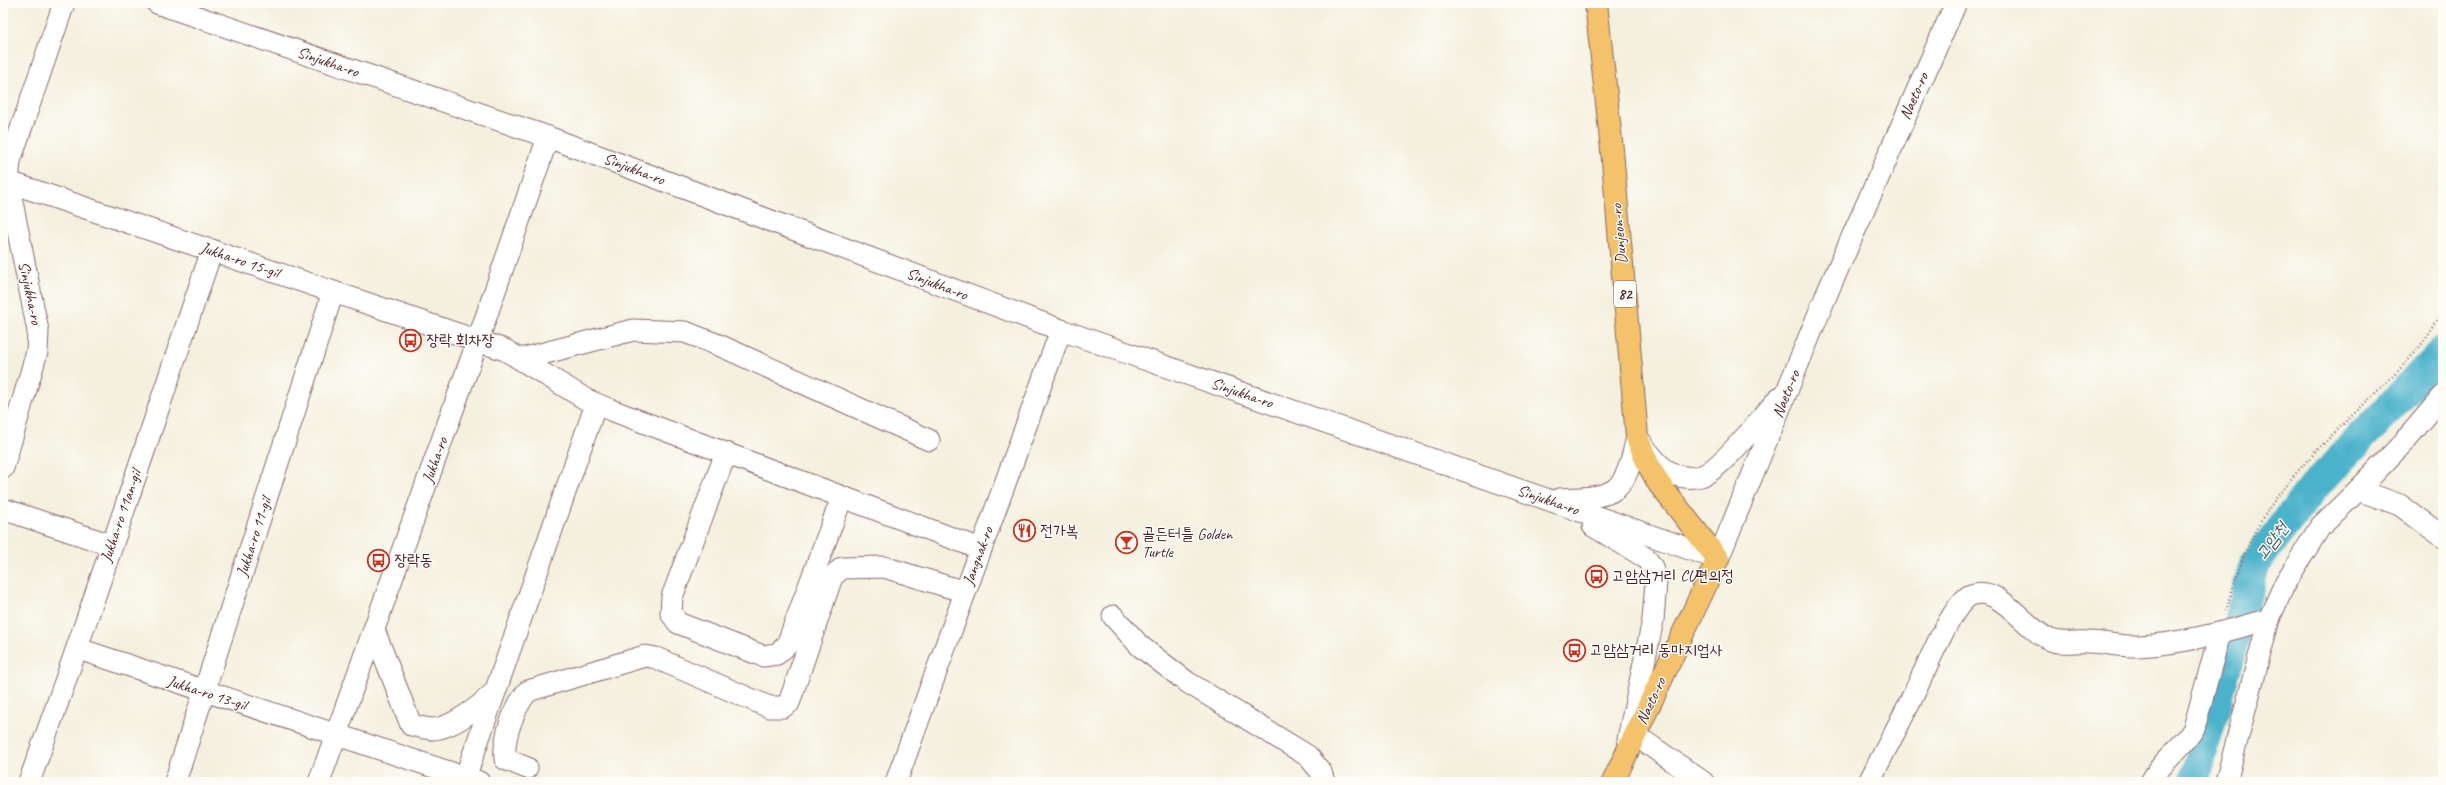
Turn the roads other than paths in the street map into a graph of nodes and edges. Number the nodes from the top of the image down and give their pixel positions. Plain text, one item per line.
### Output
1 (64, 3) edge
2 (157, 3) edge
3 (1596, 3) edge
4 (1956, 3) edge
5 (548, 137) junction
6 (5, 181) edge
7 (212, 250) junction
8 (334, 292) junction
9 (1061, 330) junction
10 (478, 340) junction
11 (522, 359) junction
12 (1788, 389) junction
13 (2443, 396) edge
14 (596, 404) junction
15 (1637, 437) junction
16 (929, 440) dead end
17 (726, 453) junction
18 (3, 468) edge
19 (2358, 490) junction
20 (842, 497) junction
21 (1547, 500) junction
22 (3, 509) edge
23 (2443, 537) edge
24 (111, 545) junction
25 (981, 549) junction
26 (1718, 559) junction
27 (965, 592) junction
28 (1114, 616) dead end
29 (2269, 619) junction
30 (374, 630) junction
31 (2223, 632) junction
32 (78, 649) junction
33 (496, 690) junction
34 (204, 692) junction
35 (336, 734) junction
36 (1635, 735) junction
37 (1625, 757) junction
38 (527, 768) dead end
39 (472, 780) edge
40 (29, 782) edge
41 (175, 782) edge
42 (319, 782) edge
43 (896, 782) edge
44 (1324, 782) edge
45 (1613, 782) edge
46 (1703, 782) edge
47 (1869, 782) edge
48 (2150, 782) edge
49 (2226, 782) edge

1 - 6 street, Sinjukha-ro
2 - 5 street, Sinjukha-ro
3 - 15 main road, Dunjeon-ro / 82
4 - 12 street, Naeto-ro
5 - 9 street, Sinjukha-ro
5 - 10 street, Jukha-ro
6 - 7 street, Jukha-ro 15-gil
6 - 18 street, Sinjukha-ro
7 - 8 street, Jukha-ro 15-gil
7 - 24 street, Jukha-ro 11an-gil
8 - 10 street, Jukha-ro 15-gil
8 - 34 street, Jukha-ro 11-gil
9 - 21 street, Sinjukha-ro
9 - 25 street, Jangnak-ro
10 - 11 street, Jukha-ro 15-gil
10 - 30 street, Jukha-ro
11 - 14 street, Jukha-ro 15-gil
11 - 16 street
12 - 15 street
12 - 26 street, Naeto-ro
13 - 19 street
14 - 17 street, Jukha-ro 15-gil
14 - 33 street
15 - 21 street
15 - 26 main road, Dunjeon-ro / 82
17 - 20 street, Jukha-ro 15-gil
17 - 20 street
19 - 23 street
19 - 29 street
20 - 25 street, Jukha-ro 15-gil
21 - 26 street, Sinjukha-ro
21 - 37 street
22 - 24 street
24 - 32 street, Jukha-ro 11an-gil
25 - 27 street, Jangnak-ro
26 - 36 main road, Naeto-ro
27 - 38 street
27 - 43 street, Jangnak-ro
28 - 44 street
29 - 31 street
29 - 49 street
30 - 33 street
30 - 35 street, Jukha-ro
31 - 47 street
31 - 48 street
32 - 34 street, Jukha-ro 13-gil
32 - 40 street, Jukha-ro 11an-gil
33 - 39 street
34 - 35 street, Jukha-ro 13-gil
34 - 41 street, Jukha-ro 11-gil
35 - 39 street, Jukha-ro 13-gil
35 - 42 street, Jukha-ro
36 - 37 main road, Naeto-ro
36 - 46 street
37 - 45 main road, Naeto-ro

